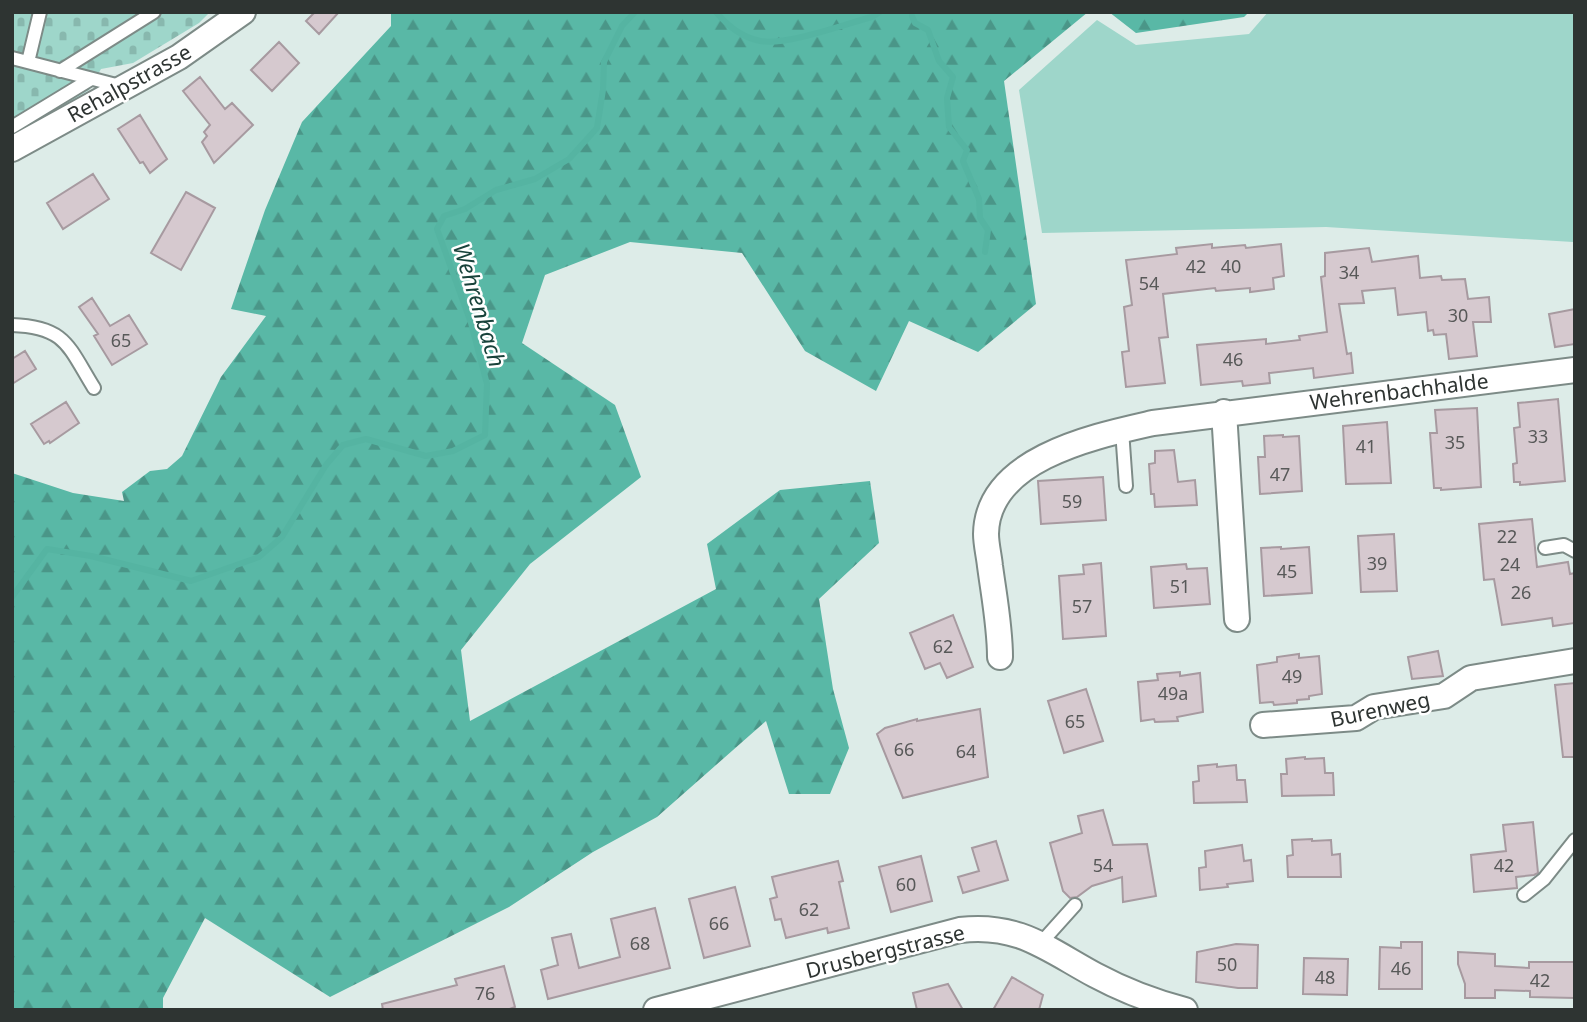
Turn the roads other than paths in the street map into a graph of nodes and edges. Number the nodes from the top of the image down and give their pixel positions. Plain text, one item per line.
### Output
1 (40, 12) edge
2 (154, 12) edge
3 (243, 12) edge
4 (12, 58) edge
5 (28, 62) junction
6 (60, 71) junction
7 (91, 79) junction
8 (123, 87) junction
9 (12, 127) edge
10 (12, 149) edge
11 (12, 325) edge
12 (1575, 370) edge
13 (94, 388) dead end
14 (1224, 412) junction
15 (1122, 430) junction
16 (1126, 486) dead end
17 (1545, 548) dead end
18 (1575, 551) edge
19 (1237, 619) dead end
20 (1000, 657) dead end
21 (1575, 661) edge
22 (1263, 725) dead end
23 (1575, 840) edge
24 (1524, 895) dead end
25 (1075, 905) dead end
26 (1040, 944) junction
27 (656, 1010) edge
28 (1185, 1010) edge

1 - 5 lane
2 - 6 lane
3 - 8 street, Rehalpstrasse
4 - 5 lane
5 - 6 lane
6 - 7 lane
7 - 8 lane
7 - 9 lane
8 - 10 street, Rehalpstrasse
11 - 13 lane
12 - 14 street, Wehrenbachhalde
14 - 15 street, Wehrenbachhalde
14 - 19 street
15 - 16 lane
15 - 20 street, Wehrenbachhalde
17 - 18 lane
21 - 22 street, Burenweg
23 - 24 lane
25 - 26 lane
26 - 27 street, Drusbergstrasse
26 - 28 street, Drusbergstrasse

